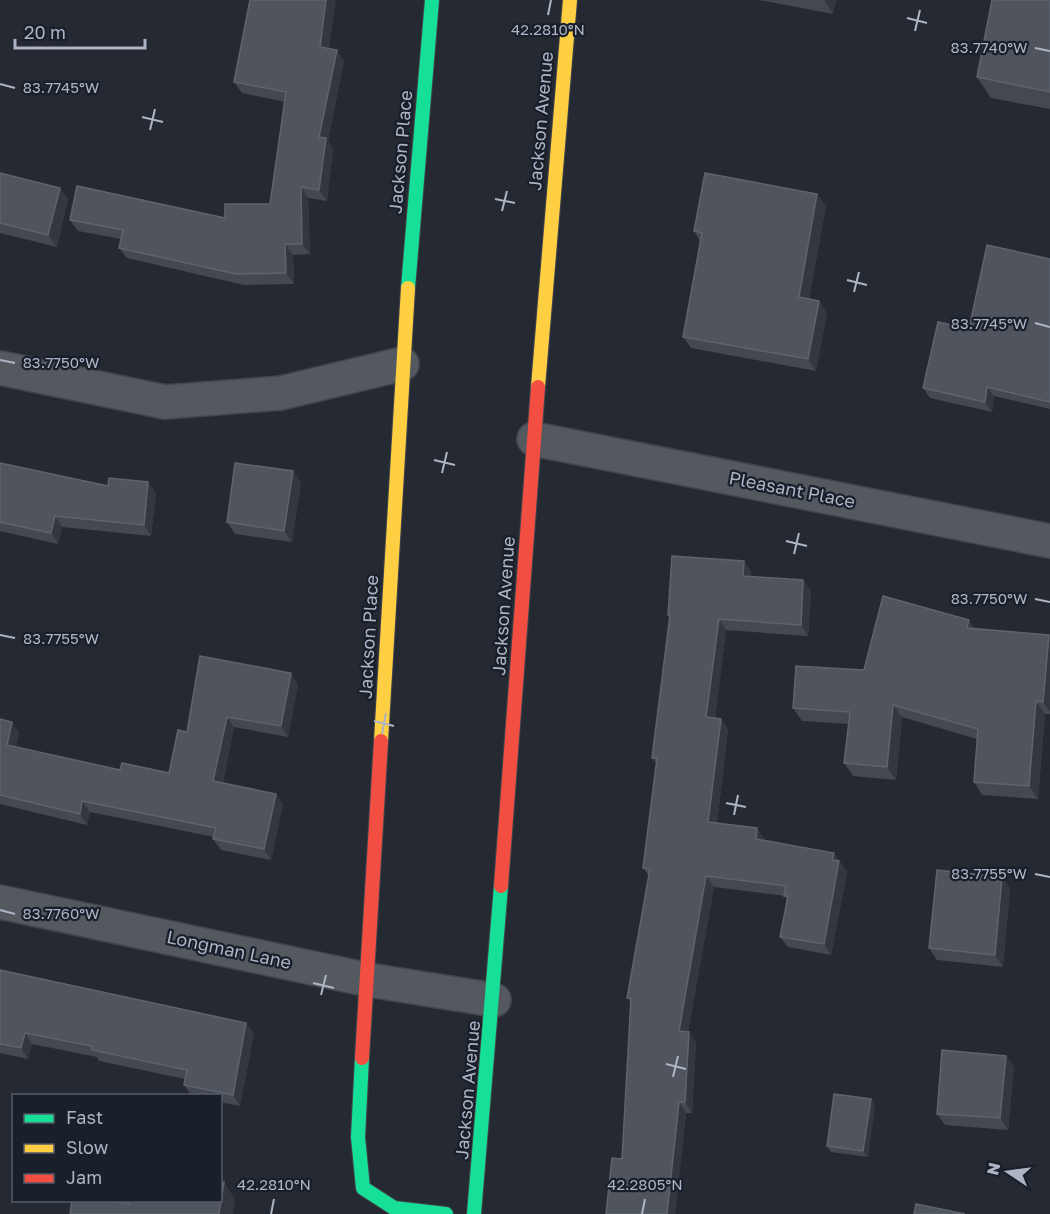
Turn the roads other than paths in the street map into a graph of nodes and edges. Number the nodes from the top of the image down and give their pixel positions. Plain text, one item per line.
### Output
1 (432, 0) edge
2 (570, 0) edge
3 (402, 364) junction
4 (0, 368) edge
5 (534, 439) junction
6 (1050, 542) edge
7 (0, 902) edge
8 (369, 980) junction
9 (494, 1000) junction
10 (446, 1214) edge
11 (474, 1214) edge

1 - 3 street, Jackson Place
2 - 5 street, Jackson Avenue
3 - 4 street
3 - 8 street, Jackson Place
5 - 6 street, Pleasant Place
5 - 9 street, Jackson Avenue
7 - 8 street, Longman Lane
8 - 9 street, Longman Lane
8 - 10 street, Jackson Place
9 - 11 street, Jackson Avenue

